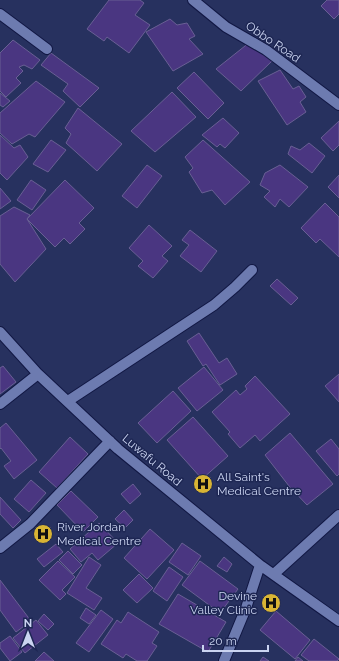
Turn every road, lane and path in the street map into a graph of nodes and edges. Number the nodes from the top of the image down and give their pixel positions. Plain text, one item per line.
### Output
1 (193, 0) edge
2 (0, 14) edge
3 (47, 49) dead end
4 (339, 105) edge
5 (252, 270) dead end
6 (0, 332) edge
7 (38, 374) junction
8 (68, 402) junction
9 (0, 404) edge
10 (110, 441) junction
11 (339, 515) edge
12 (0, 548) edge
13 (260, 565) junction
14 (274, 574) junction
15 (339, 620) edge
16 (224, 661) edge

1 - 4 street, Obbo Road
2 - 3 street
5 - 8 street
6 - 7 street, Luwafu Road
7 - 8 street, Luwafu Road
7 - 9 street
8 - 10 street, Luwafu Road
10 - 12 street
10 - 13 street, Luwafu Road
11 - 14 street
13 - 14 street, Luwafu Road
13 - 16 street
14 - 15 street, Luwafu Road

